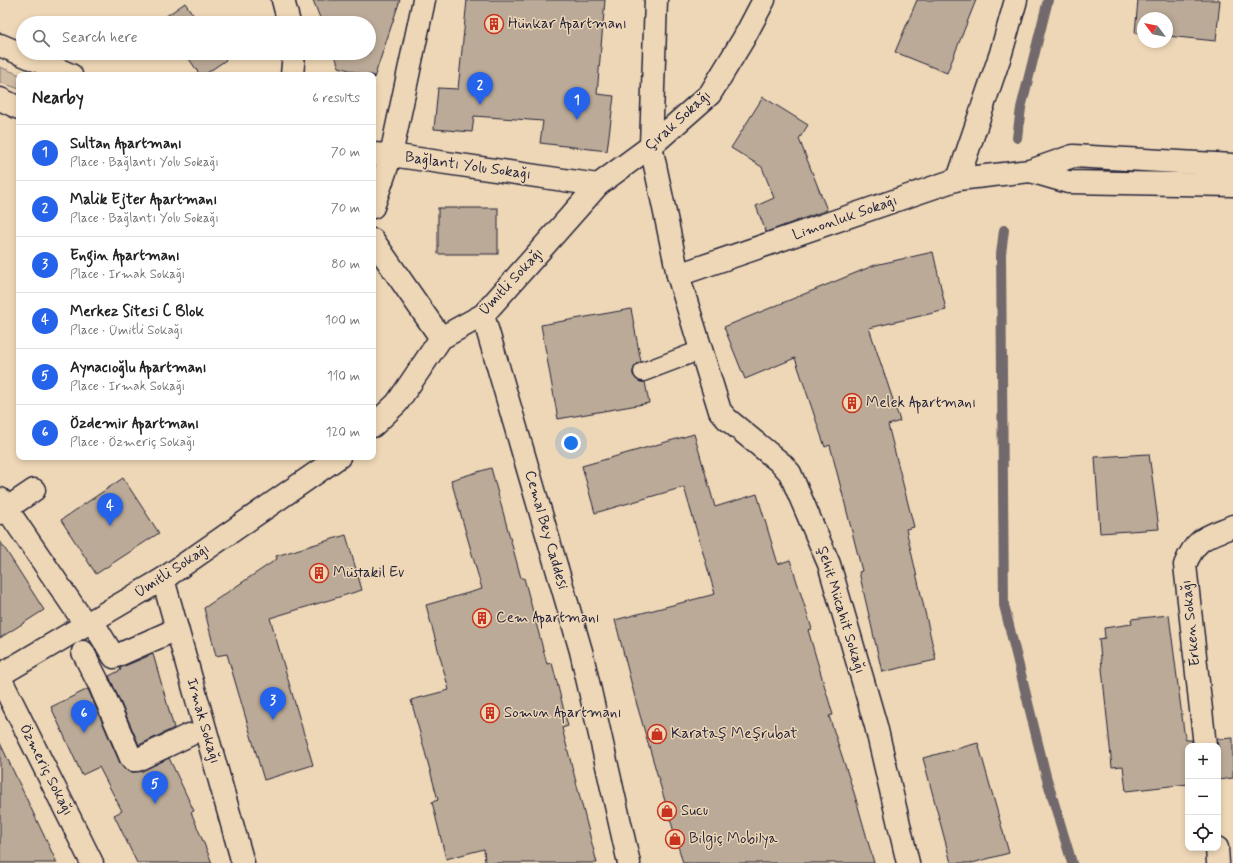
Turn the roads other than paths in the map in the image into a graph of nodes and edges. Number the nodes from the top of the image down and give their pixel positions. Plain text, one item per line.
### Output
1 (283, 0) edge
2 (424, 0) edge
3 (656, 0) edge
4 (764, 0) edge
5 (1016, 0) edge
6 (287, 16) edge
7 (0, 45) edge
8 (16, 52) edge
9 (35, 60) edge
10 (293, 60) edge
11 (63, 72) edge
12 (292, 72) edge
13 (0, 99) edge
14 (16, 107) edge
15 (651, 146) junction
16 (382, 155) edge
17 (1233, 165) edge
18 (1030, 171) junction
19 (958, 179) junction
20 (598, 185) junction
21 (1233, 185) edge
22 (376, 189) edge
23 (376, 244) edge
24 (678, 276) junction
25 (483, 315) junction
26 (441, 338) junction
27 (701, 350) junction
28 (643, 372) dead end
29 (376, 423) edge
30 (335, 460) edge
31 (34, 490) dead end
32 (2, 507) edge
33 (1233, 526) edge
34 (163, 579) junction
35 (89, 623) junction
36 (177, 629) junction
37 (83, 652) dead end
38 (0, 676) edge
39 (189, 736) dead end
40 (1205, 743) edge
41 (1217, 851) edge
42 (92, 863) edge
43 (243, 863) edge
44 (629, 863) edge
45 (908, 863) edge
46 (1218, 863) edge

1 - 6 street
2 - 16 street
3 - 15 street
4 - 15 street, Çırak Sokağı
5 - 19 street
7 - 8 street
9 - 11 street
10 - 12 street
13 - 14 street
15 - 20 street, Çırak Sokağı
15 - 24 street
16 - 20 street, Bağlantı Yolu Sokağı
16 - 22 street, Bağlantı Yolu Sokağı
17 - 18 street
18 - 19 street, Limonluk Sokağı
18 - 21 street
19 - 24 street, Limonluk Sokağı
20 - 25 street, Ümitli Sokağı
23 - 26 street
24 - 27 street, Şehit Mücahit Sokağı
25 - 26 street, Ümitli Sokağı
25 - 44 street, Cemal Bey Caddesi
26 - 29 street, Ümitli Sokağı
27 - 28 lane
27 - 45 street, Şehit Mücahit Sokağı
30 - 34 street, Ümitli Sokağı
31 - 32 street
32 - 35 street
33 - 40 street, Erken Sokağı
34 - 35 street, Ümitli Sokağı
34 - 36 street, Irmak Sokağı
35 - 36 street
35 - 38 street, Ümitli Sokağı
36 - 43 street, Irmak Sokağı
37 - 39 street
38 - 42 street, Özmeriç Sokağı
41 - 46 street

